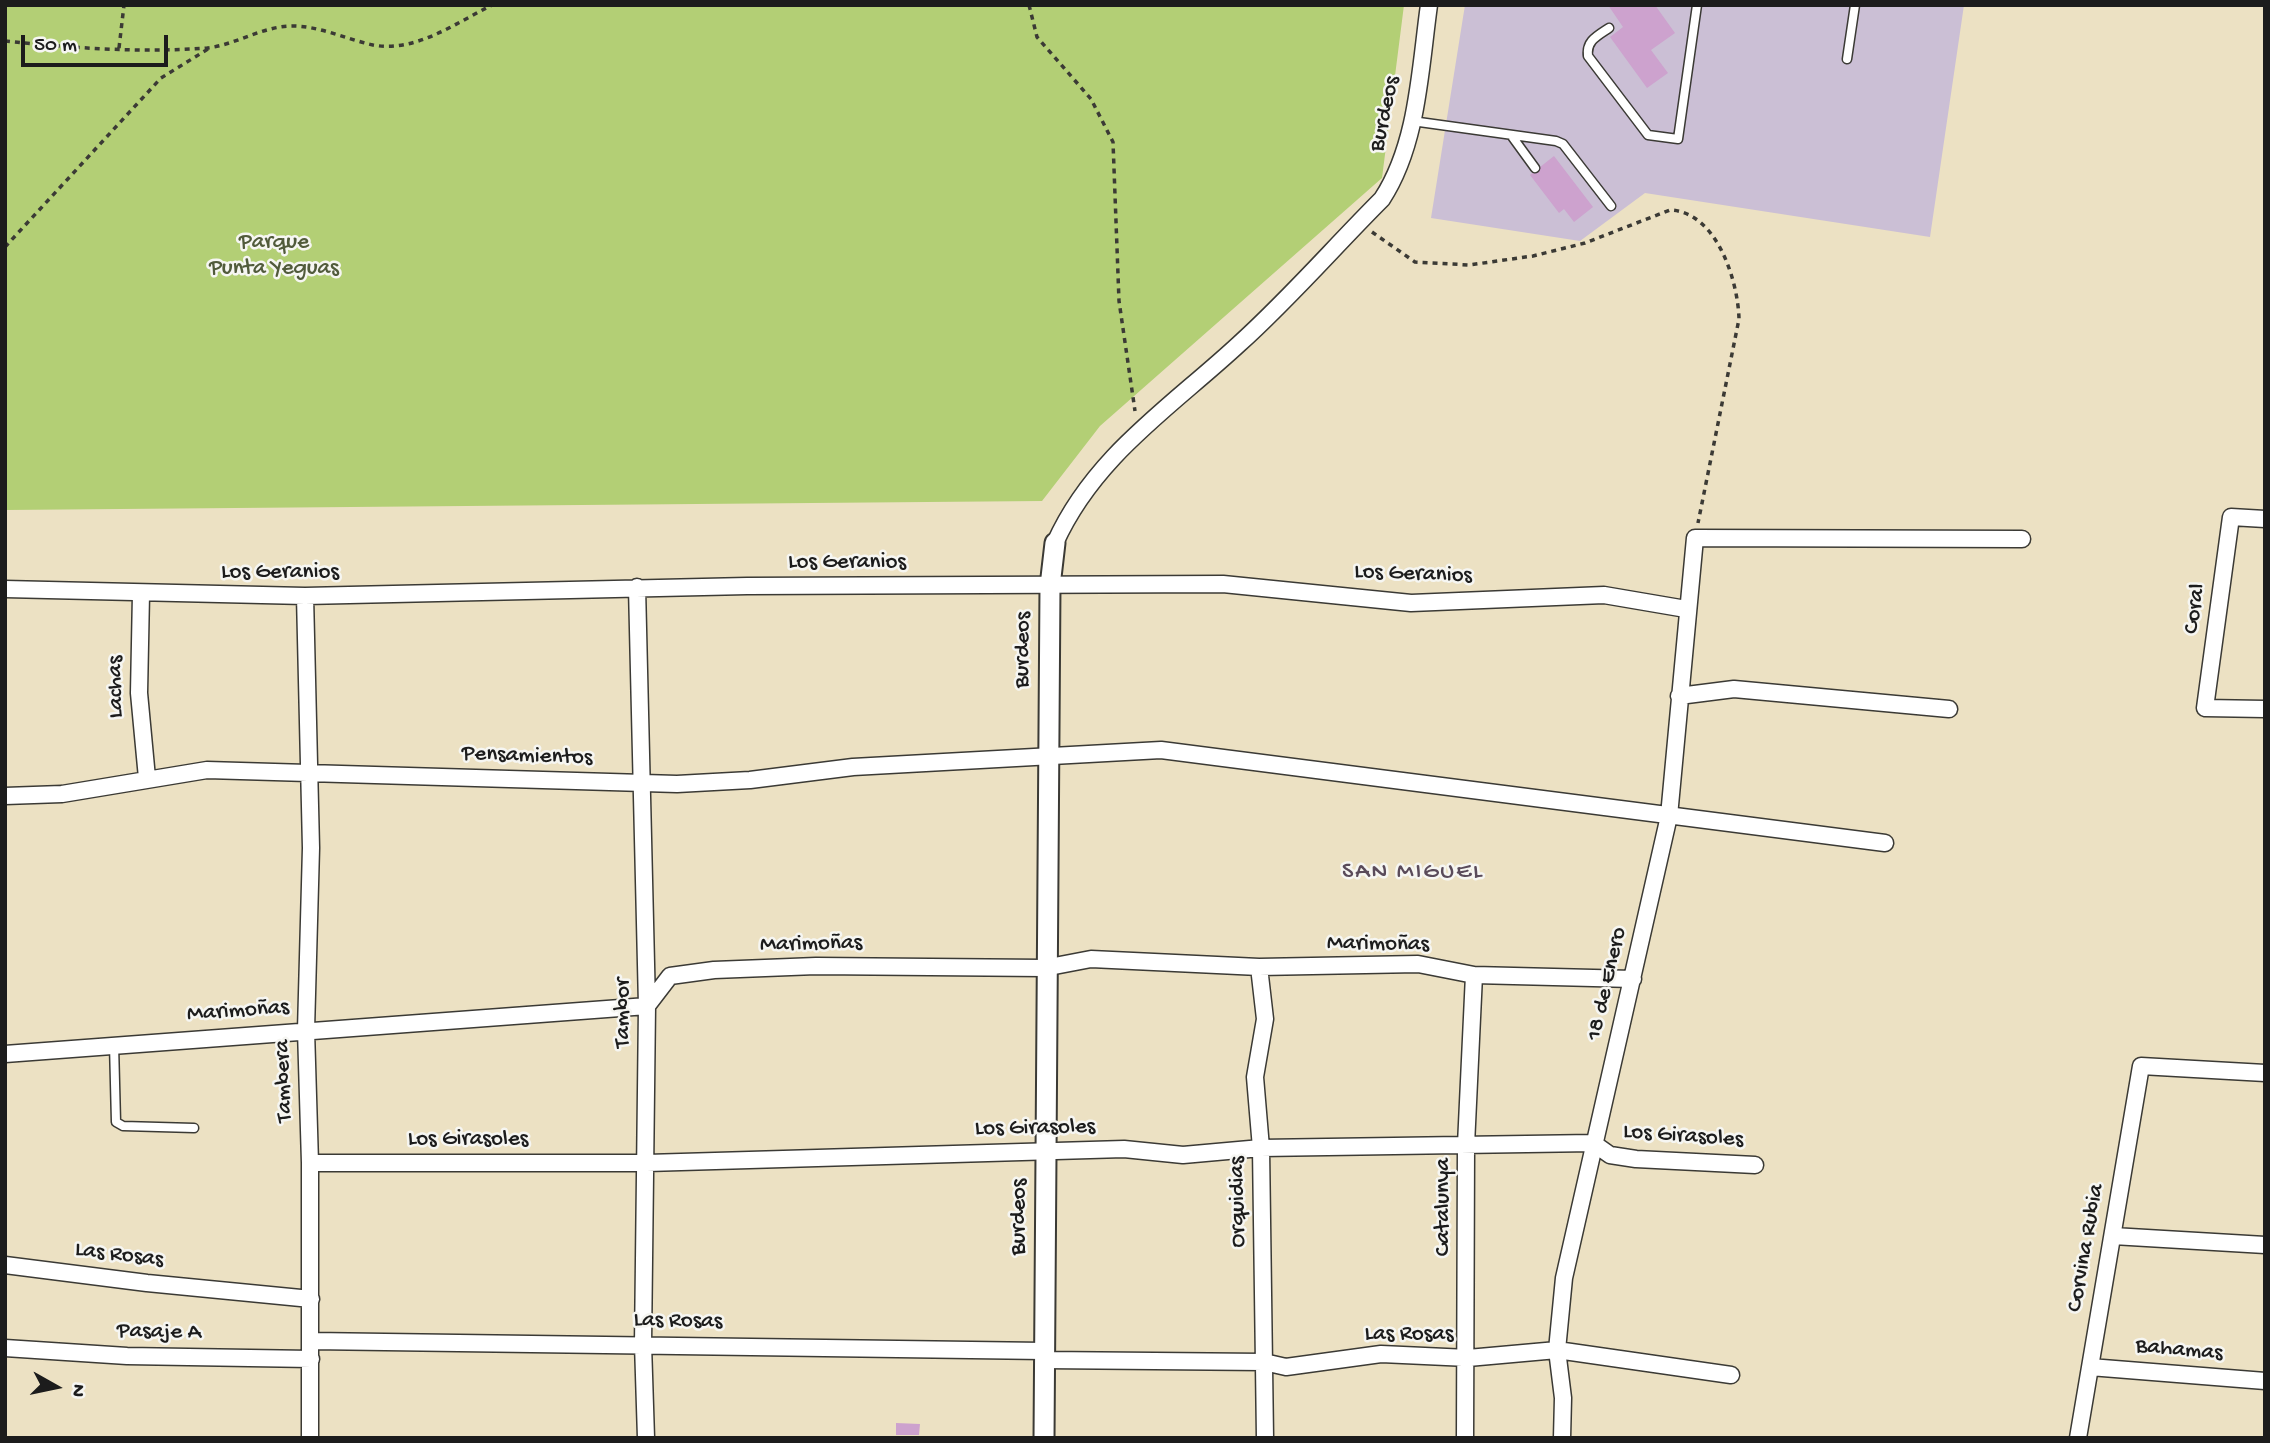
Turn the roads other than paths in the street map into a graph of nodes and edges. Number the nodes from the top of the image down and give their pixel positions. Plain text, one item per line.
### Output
1 (1429, 5) edge
2 (1697, 5) edge
3 (1855, 5) edge
4 (1609, 28) dead end
5 (1847, 59) dead end
6 (1412, 120) junction
7 (1511, 135) junction
8 (1535, 168) dead end
9 (1611, 206) dead end
10 (2265, 519) edge
11 (2022, 538) dead end
12 (1055, 542) joint
13 (1049, 586) junction
14 (637, 587) junction
15 (5, 589) edge
16 (141, 594) junction
17 (305, 596) junction
18 (1686, 610) junction
19 (1679, 696) junction
20 (1949, 709) dead end
21 (2265, 709) edge
22 (1048, 757) junction
23 (309, 772) junction
24 (147, 778) junction
25 (643, 784) junction
26 (5, 796) edge
27 (1670, 816) junction
28 (1885, 843) dead end
29 (1259, 967) junction
30 (1044, 968) junction
31 (1474, 975) junction
32 (1633, 979) junction
33 (647, 1006) junction
34 (306, 1030) junction
35 (114, 1044) junction
36 (5, 1054) edge
37 (2265, 1073) edge
38 (194, 1128) dead end
39 (1594, 1143) junction
40 (1466, 1145) junction
41 (1261, 1148) junction
42 (1044, 1150) junction
43 (310, 1163) junction
44 (647, 1163) junction
45 (1755, 1165) dead end
46 (2113, 1236) junction
47 (2265, 1245) edge
48 (5, 1265) edge
49 (311, 1299) junction
50 (312, 1341) junction
51 (643, 1344) junction
52 (5, 1348) edge
53 (1557, 1350) junction
54 (1044, 1355) junction
55 (1468, 1358) junction
56 (311, 1359) junction
57 (1264, 1362) junction
58 (2090, 1367) junction
59 (1731, 1375) dead end
60 (2265, 1381) edge
61 (310, 1438) edge
62 (646, 1438) edge
63 (1044, 1438) edge
64 (1265, 1438) edge
65 (1465, 1438) edge
66 (1562, 1438) edge
67 (2078, 1438) edge

1 - 6 street, Burdeos
2 - 4 lane
3 - 5 lane
6 - 7 lane
6 - 12 street, Burdeos
7 - 8 lane
7 - 9 lane
10 - 21 street, Coral
11 - 18 street, 18 de Enero
12 - 13 street, Burdeos
13 - 14 street, Los Geranios
13 - 18 street, Los Geranios
13 - 22 street, Burdeos
14 - 17 street, Los Geranios
14 - 25 street, Tambor
15 - 16 street, Los Geranios
16 - 17 street, Los Geranios
16 - 24 street, Lachas
17 - 23 street, Tambera
18 - 19 street, 18 de Enero
19 - 20 street
19 - 27 street, 18 de Enero
22 - 25 street, Pensamientos
22 - 27 street, Pensamientos
22 - 30 street, Burdeos
23 - 24 street, Pensamientos
23 - 25 street, Pensamientos
23 - 34 street, Tambera
24 - 26 street, Pensamientos
25 - 33 street, Tambor
27 - 28 street, Pensamientos
27 - 32 street, 18 de Enero
29 - 30 street, Marimoñas
29 - 31 street, Marimoñas
29 - 41 street, Orquidias
30 - 33 street, Marimoñas
30 - 42 street, Burdeos
31 - 32 street, Marimoñas
31 - 40 street, Catalunya
32 - 39 street, 18 de Enero
33 - 34 street, Marimoñas
33 - 44 street, Tambor
34 - 35 street, Marimoñas
34 - 43 street, Tambera
35 - 36 street, Marimoñas
35 - 38 lane
37 - 46 street, Corvina Rubia
39 - 40 street, Los Girasoles
39 - 45 street, Los Girasoles
39 - 53 street, 18 de Enero
40 - 41 street, Los Girasoles
40 - 55 street, Catalunya
41 - 42 street, Los Girasoles
41 - 57 street, Orquidias
42 - 44 street, Los Girasoles
42 - 54 street, Burdeos
43 - 44 street, Los Girasoles
43 - 49 street, Tambera
44 - 51 street, Tambor
46 - 47 street
46 - 58 street, Corvina Rubia
48 - 49 street, Las Rosas
49 - 50 street, Tambera
50 - 51 street, Las Rosas
50 - 56 street, Tambera
51 - 54 street, Las Rosas
51 - 62 street, Tambor
52 - 56 street, Pasaje A
53 - 55 street, Las Rosas
53 - 59 street, Las Rosas
53 - 66 street, 18 de Enero
54 - 57 street, Las Rosas
54 - 63 street, Burdeos
55 - 57 street, Las Rosas
55 - 65 street, Catalunya
56 - 61 street, Tambera
57 - 64 street, Orquidias
58 - 60 street, Bahamas
58 - 67 street, Corvina Rubia

